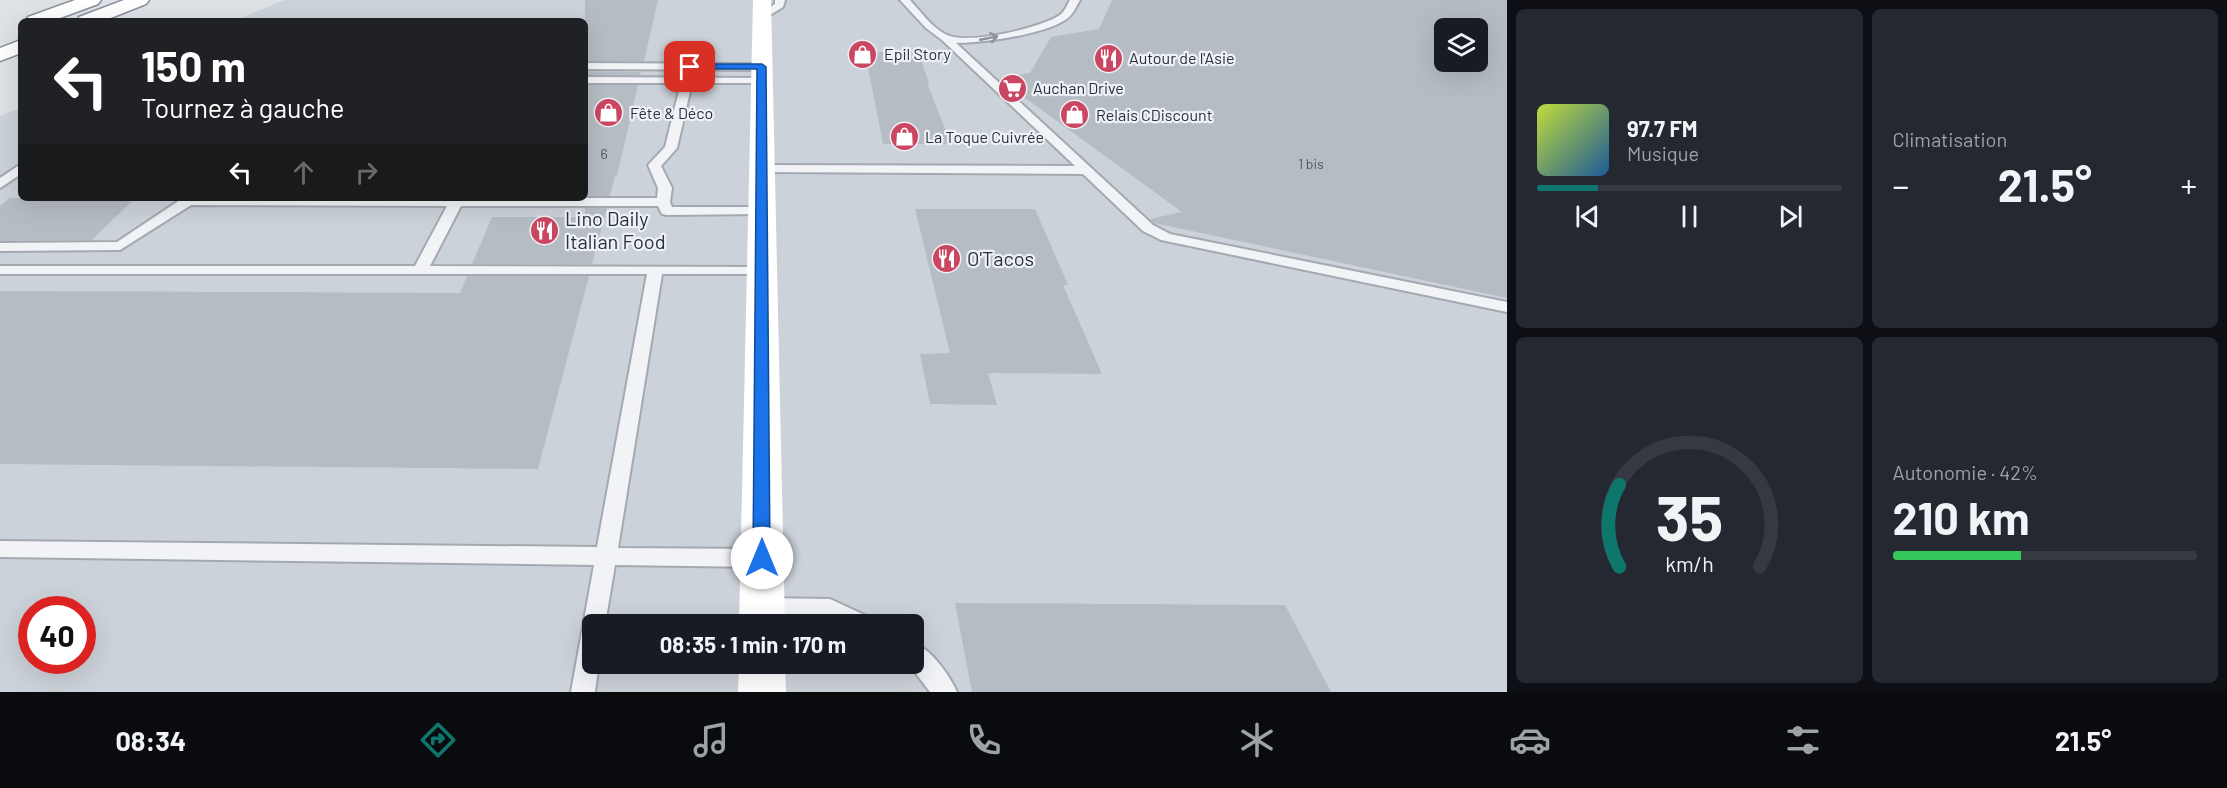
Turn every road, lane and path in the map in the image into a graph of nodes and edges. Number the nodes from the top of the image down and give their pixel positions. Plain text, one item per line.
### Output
1 (92, 0) edge
2 (140, 0) edge
3 (780, 0) edge
4 (905, 0) edge
5 (1075, 0) edge
6 (762, 8) edge
7 (43, 18) edge
8 (94, 18) edge
9 (946, 39) junction
10 (18, 47) edge
11 (0, 55) edge
12 (588, 66) edge
13 (762, 73) junction
14 (588, 80) edge
15 (687, 80) junction
16 (762, 169) junction
17 (18, 170) edge
18 (1086, 170) junction
19 (0, 184) edge
20 (188, 201) edge
21 (457, 201) joint
22 (663, 202) junction
23 (762, 212) junction
24 (0, 247) edge
25 (421, 269) junction
26 (0, 270) edge
27 (762, 270) junction
28 (655, 271) junction
29 (1507, 307) edge
30 (0, 549) edge
31 (606, 556) junction
32 (762, 558) junction
33 (596, 614) edge
34 (762, 614) edge
35 (781, 614) edge
36 (840, 614) edge
37 (924, 666) edge
38 (586, 674) edge
39 (762, 674) edge
40 (583, 692) edge
41 (762, 692) edge
42 (945, 692) edge

1 - 7 main road
2 - 8 main road
3 - 6 lane
4 - 9 lane
9 -> 5 lane
6 - 13 main road
9 - 18 lane
10 - 11 main road
12 - 13 lane
13 - 15 lane
13 - 16 main road
14 - 15 lane
15 - 22 lane
16 - 18 lane
16 - 23 main road
17 - 19 lane
18 - 29 lane
20 - 24 lane
21 - 22 lane
21 - 25 lane
22 - 23 lane
23 - 27 main road
25 - 26 lane
25 - 28 lane
27 - 28 lane
27 - 32 main road
28 - 31 lane
30 - 31 lane
31 - 32 lane
31 - 33 lane
32 - 34 main road
35 - 36 lane
37 - 42 lane
38 - 40 lane
39 - 41 main road

